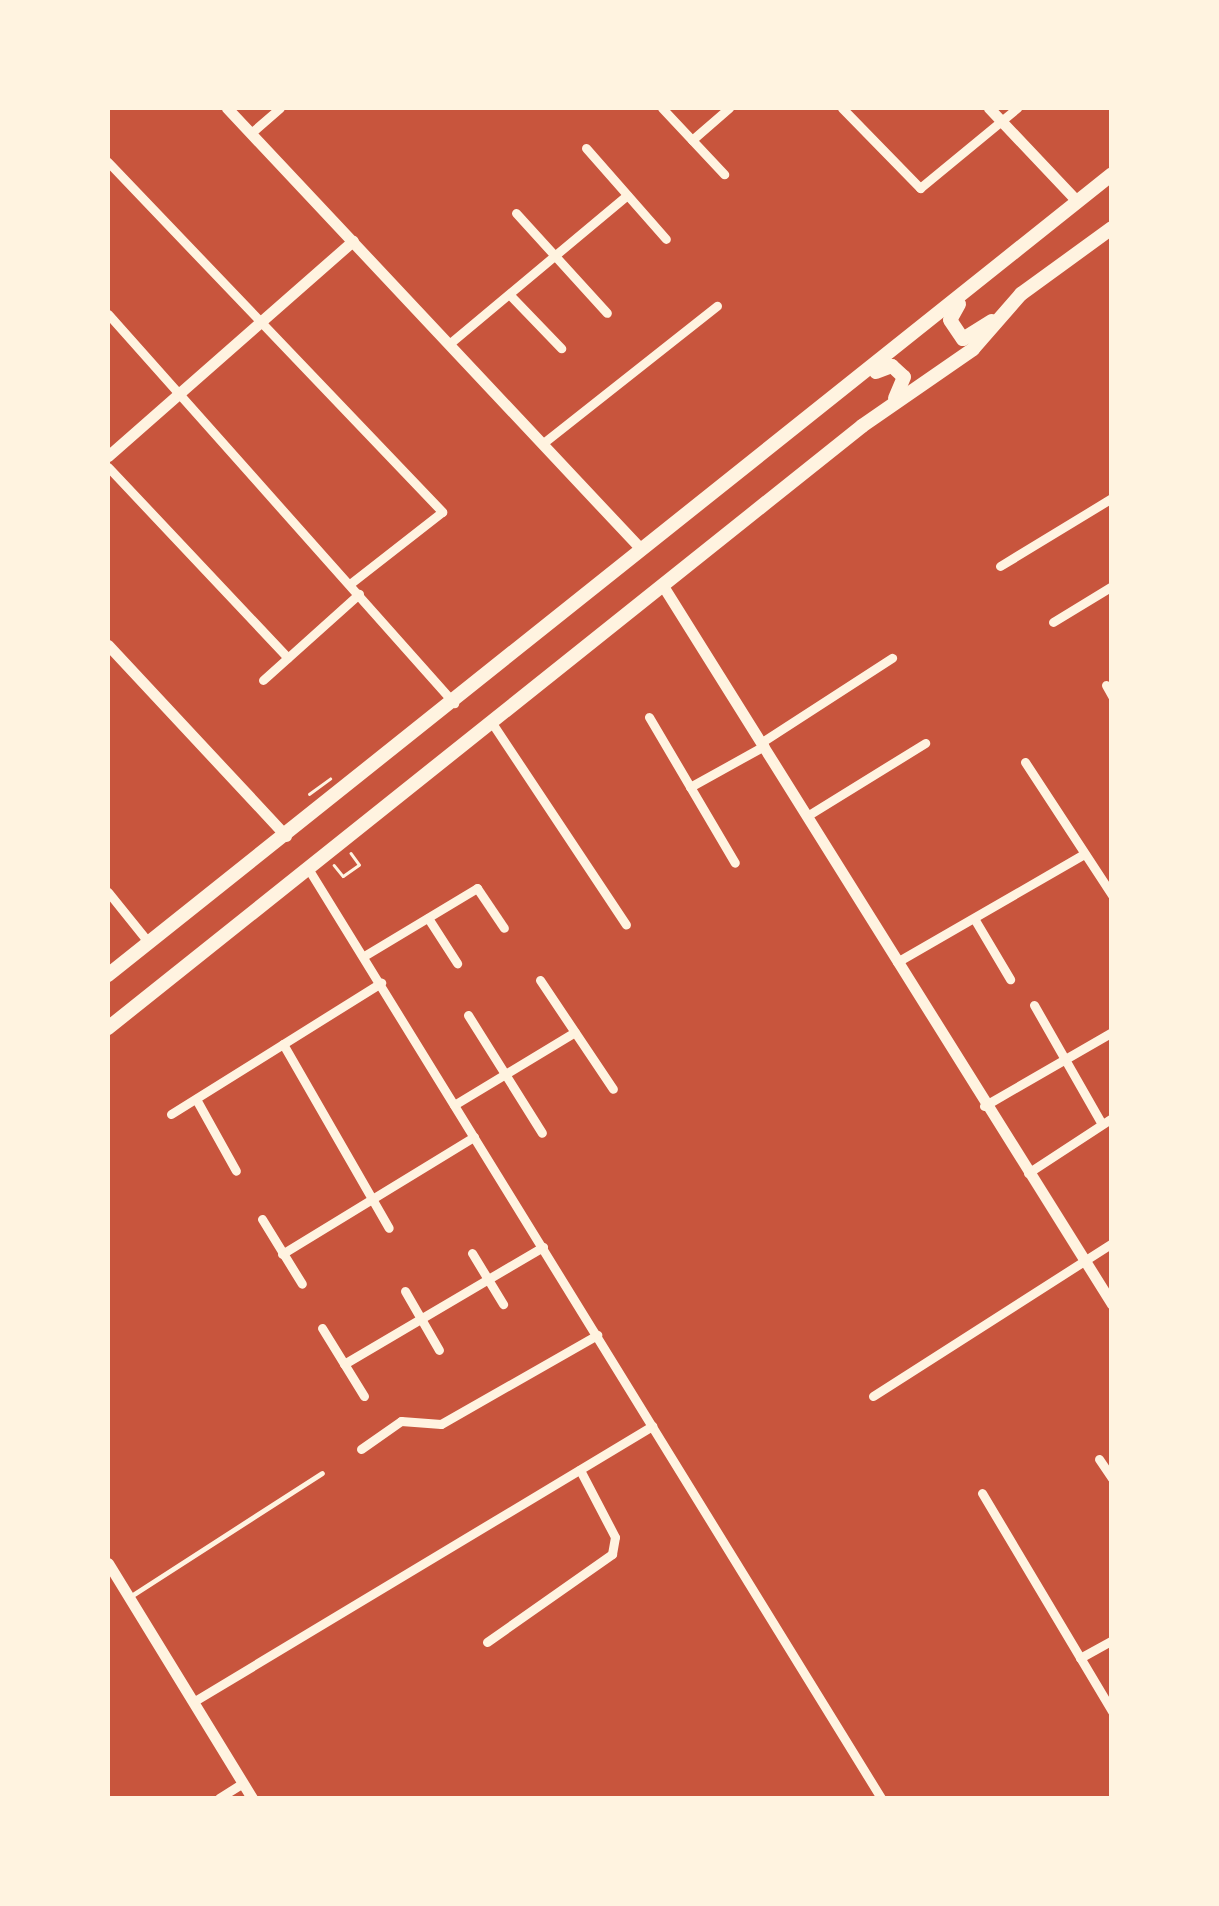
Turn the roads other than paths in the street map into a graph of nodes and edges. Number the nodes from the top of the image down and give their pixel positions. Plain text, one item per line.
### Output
1 (227, 108) edge
2 (280, 108) edge
3 (662, 108) edge
4 (728, 108) edge
5 (842, 108) edge
6 (989, 108) edge
7 (1016, 108) edge
8 (1002, 121) junction
9 (251, 133) junction
10 (692, 140) junction
11 (586, 148) dead end
12 (108, 162) edge
13 (724, 174) dead end
14 (1112, 174) edge
15 (627, 195) junction
16 (1077, 201) junction
17 (516, 213) dead end
18 (1110, 231) edge
19 (666, 239) dead end
20 (353, 242) junction
21 (557, 257) junction
22 (510, 295) junction
23 (965, 295) junction
24 (717, 306) dead end
25 (607, 313) dead end
26 (108, 314) edge
27 (1002, 316) junction
28 (264, 319) junction
29 (449, 344) junction
30 (561, 348) dead end
31 (866, 377) junction
32 (181, 391) junction
33 (886, 411) junction
34 (542, 444) junction
35 (108, 456) edge
36 (108, 467) edge
37 (1112, 498) edge
38 (640, 549) junction
39 (1000, 566) dead end
40 (350, 584) junction
41 (663, 586) junction
42 (1112, 586) edge
43 (359, 594) junction
44 (1053, 622) dead end
45 (108, 645) edge
46 (288, 658) junction
47 (892, 658) dead end
48 (263, 680) dead end
49 (1106, 685) dead end
50 (1112, 696) edge
51 (454, 703) junction
52 (649, 718) dead end
53 (492, 724) junction
54 (925, 743) dead end
55 (763, 744) junction
56 (1025, 762) dead end
57 (690, 786) junction
58 (807, 816) junction
59 (286, 836) junction
60 (1084, 854) junction
61 (735, 863) dead end
62 (309, 870) junction
63 (108, 892) edge
64 (1112, 895) edge
65 (428, 918) junction
66 (975, 920) junction
67 (626, 925) dead end
68 (504, 928) dead end
69 (150, 943) junction
70 (364, 956) junction
71 (898, 962) junction
72 (457, 963) dead end
73 (108, 976) edge
74 (1010, 979) dead end
75 (540, 980) dead end
76 (382, 983) junction
77 (1034, 1005) dead end
78 (468, 1015) dead end
79 (108, 1028) edge
80 (575, 1032) junction
81 (1112, 1032) edge
82 (284, 1044) junction
83 (1065, 1057) junction
84 (506, 1074) junction
85 (613, 1089) dead end
86 (196, 1098) junction
87 (454, 1105) junction
88 (984, 1106) junction
89 (171, 1114) dead end
90 (1107, 1121) edge
91 (542, 1133) dead end
92 (474, 1136) junction
93 (236, 1171) dead end
94 (1028, 1174) junction
95 (371, 1199) junction
96 (262, 1219) dead end
97 (389, 1228) dead end
98 (1112, 1243) edge
99 (543, 1247) junction
100 (472, 1253) dead end
101 (282, 1254) junction
102 (1083, 1261) junction
103 (488, 1279) junction
104 (302, 1284) dead end
105 (405, 1290) dead end
106 (503, 1304) dead end
107 (1112, 1304) edge
108 (421, 1319) junction
109 (322, 1328) dead end
110 (597, 1335) junction
111 (439, 1350) dead end
112 (344, 1364) junction
113 (364, 1396) dead end
114 (873, 1396) dead end
115 (652, 1426) junction
116 (362, 1449) dead end
117 (1100, 1459) dead end
118 (580, 1470) junction
119 (322, 1473) dead end
120 (1112, 1478) edge
121 (982, 1494) dead end
122 (108, 1563) edge
123 (129, 1597) junction
124 (1112, 1640) edge
125 (487, 1642) dead end
126 (1080, 1658) junction
127 (193, 1702) junction
128 (1112, 1710) edge
129 (243, 1783) junction
130 (219, 1798) edge
131 (252, 1798) edge
132 (881, 1798) edge

1 - 9 street
2 - 9 street
3 - 10 street
4 - 10 street
5 - 8 street
6 - 8 street
7 - 8 street
8 - 16 street
9 - 20 street
10 - 13 street
11 - 15 street
12 - 28 street
14 - 16 main road
15 - 19 street
15 - 21 street
16 - 23 main road
17 - 21 street
18 - 27 main road
20 - 28 street
20 - 29 street
21 - 22 street
21 - 25 street
22 - 29 street
22 - 30 street
23 - 27 main road
23 - 31 main road
24 - 34 street
26 - 32 street
27 - 33 main road
28 - 32 street
28 - 40 street
29 - 34 street
31 - 33 main road
31 - 38 main road
32 - 35 street
32 - 40 street
33 - 41 main road
34 - 38 street
36 - 46 street
37 - 39 street
38 - 51 main road
40 - 43 street
41 - 53 main road
41 - 55 street
42 - 44 street
43 - 46 street
43 - 51 street
45 - 59 street
46 - 48 street
47 - 55 street
49 - 50 street
51 - 59 main road
52 - 57 street
53 - 62 main road
53 - 67 street
54 - 58 street
55 - 57 street
55 - 58 street
56 - 60 street
57 - 61 street
58 - 71 street
59 - 69 main road
60 - 64 street
60 - 66 street
62 - 70 street
62 - 79 main road
63 - 69 street
65 - 68 street
65 - 70 street
65 - 72 street
66 - 71 street
66 - 74 street
69 - 73 main road
70 - 76 street
71 - 88 street
75 - 80 street
76 - 82 street
76 - 87 street
77 - 83 street
78 - 84 street
80 - 84 street
80 - 85 street
81 - 83 street
82 - 86 street
82 - 95 street
83 - 88 street
83 - 90 street
84 - 87 street
84 - 91 street
86 - 89 street
86 - 93 street
87 - 92 street
88 - 94 street
90 - 94 street
92 - 95 street
92 - 99 street
94 - 102 street
95 - 97 street
95 - 101 street
96 - 101 street
98 - 102 street
99 - 103 street
99 - 110 street
100 - 103 street
101 - 104 street
102 - 107 street
102 - 114 street
103 - 106 street
103 - 108 street
105 - 108 street
108 - 111 street
108 - 112 street
109 - 112 street
110 - 115 street
110 - 116 street
112 - 113 street
115 - 118 street
115 - 132 street
117 - 120 street
118 - 125 street
118 - 127 street
119 - 123 lane
121 - 126 street
122 - 123 street
123 - 127 street
124 - 126 street
126 - 128 street
127 - 129 street
129 - 130 street
129 - 131 street

